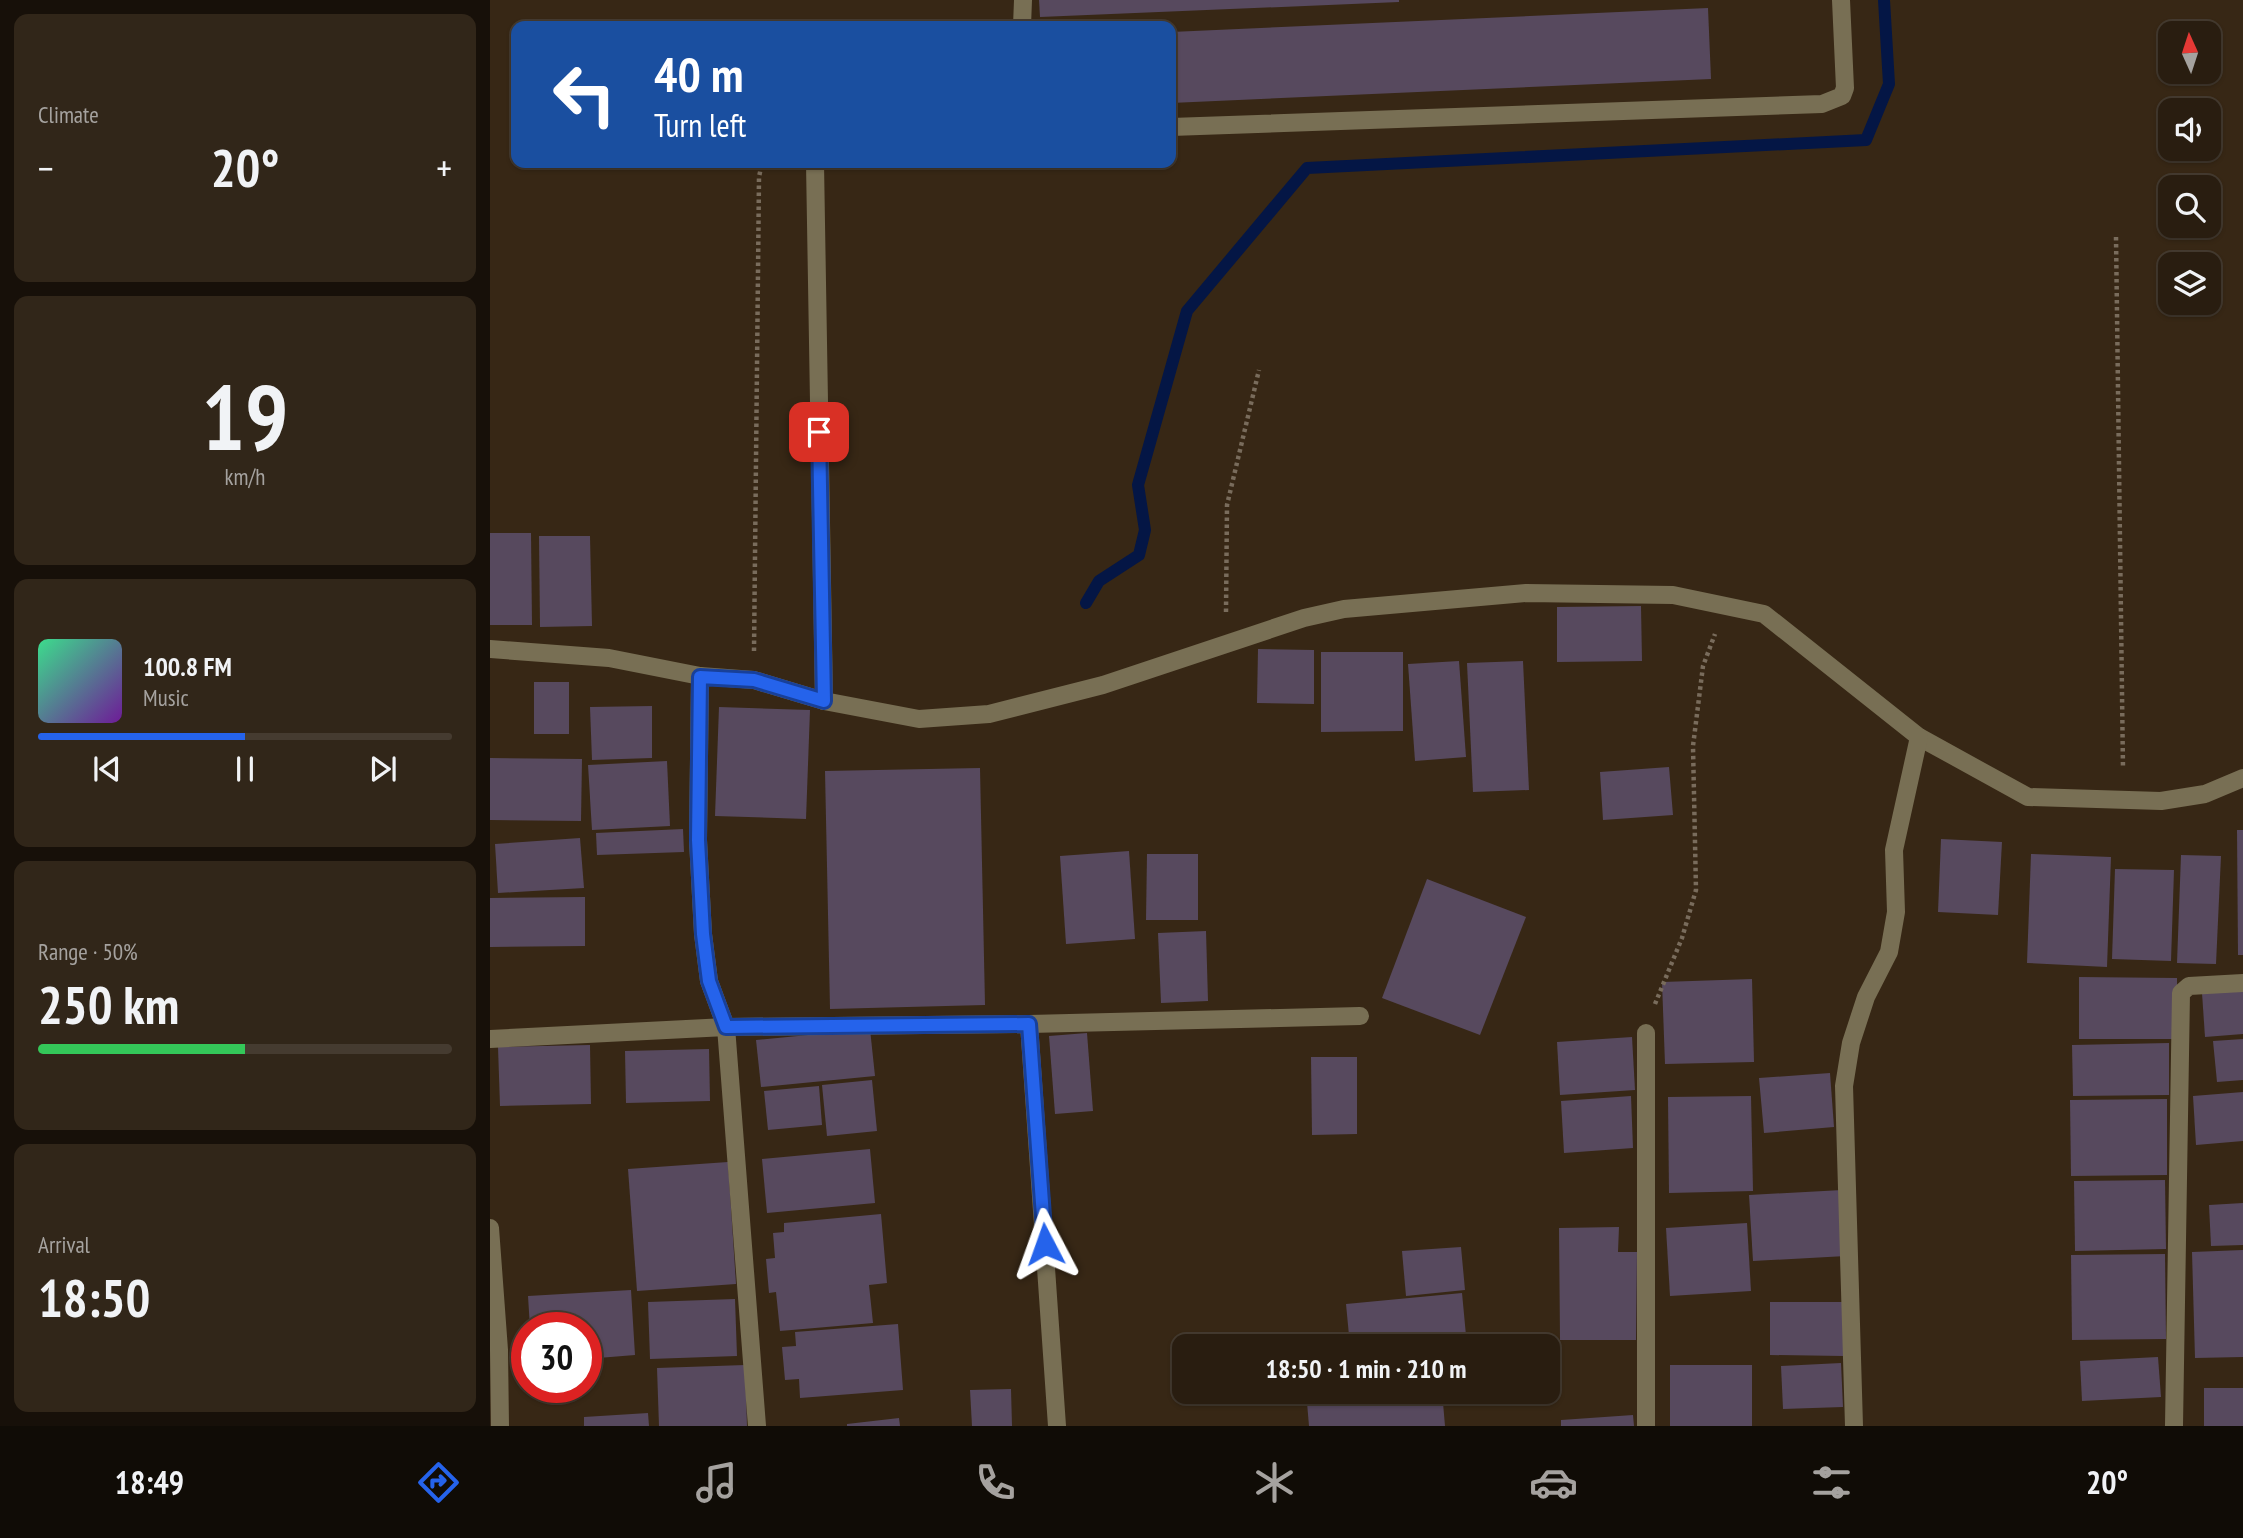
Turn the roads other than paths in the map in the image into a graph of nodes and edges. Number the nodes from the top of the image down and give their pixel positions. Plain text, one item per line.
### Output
1 (1023, 0) edge
2 (1841, 0) edge
3 (1022, 21) edge
4 (1176, 127) edge
5 (815, 168) edge
6 (490, 649) edge
7 (700, 677) junction
8 (824, 701) junction
9 (1919, 737) junction
10 (2243, 778) edge
11 (2243, 983) edge
12 (1360, 1016) dead end
13 (1029, 1024) junction
14 (726, 1027) junction
15 (1646, 1033) road end
16 (490, 1039) edge
17 (490, 1228) edge
18 (500, 1426) edge
19 (757, 1426) edge
20 (1057, 1426) edge
21 (1646, 1426) edge
22 (1854, 1426) edge
23 (2174, 1426) edge

1 - 3 street
2 - 4 street
5 - 8 street
6 - 7 street
7 - 8 street
7 - 14 street
8 - 9 street
9 - 10 street
9 - 22 street
11 - 23 street
12 - 13 street
13 - 14 street
13 - 20 street
14 - 16 street
14 - 19 street
15 - 21 street
17 - 18 street

